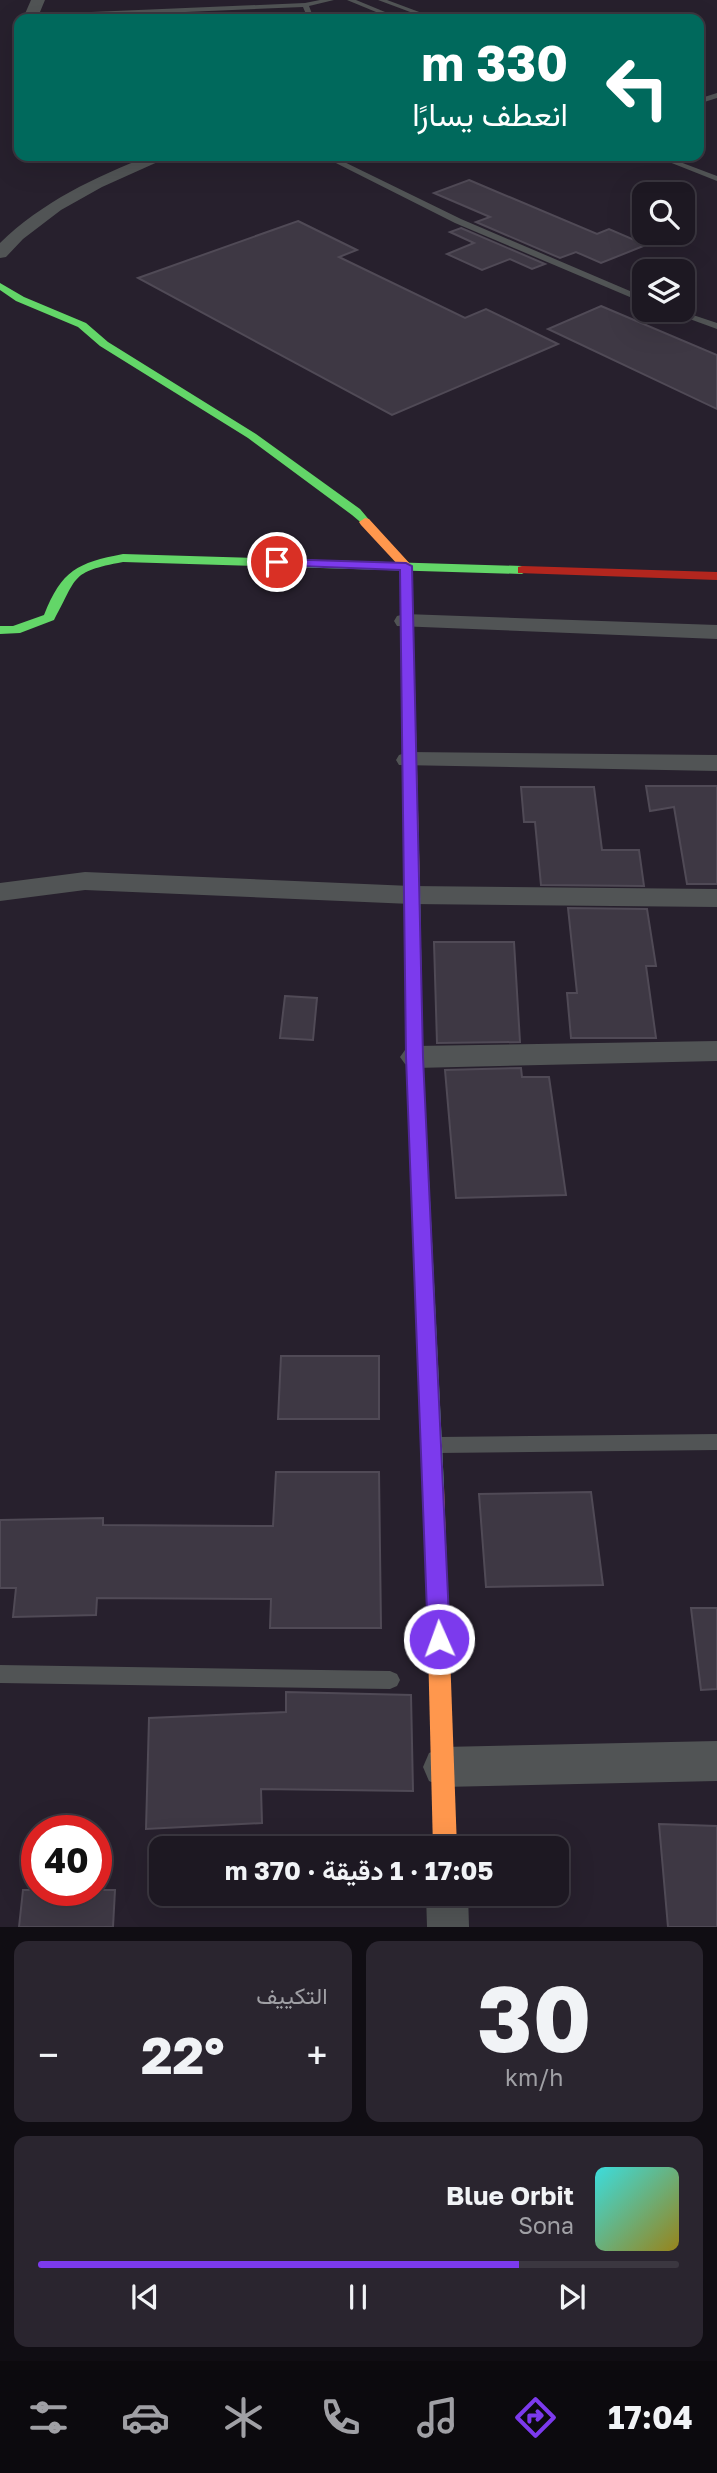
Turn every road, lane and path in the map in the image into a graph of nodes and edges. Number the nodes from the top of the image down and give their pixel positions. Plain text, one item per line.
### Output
1 (331, 0) edge
2 (350, 0) edge
3 (381, 0) edge
4 (305, 5) junction
5 (91, 14) edge
6 (309, 14) edge
7 (386, 14) edge
8 (421, 14) edge
9 (150, 161) edge
10 (336, 161) edge
11 (672, 161) edge
12 (717, 179) edge
13 (0, 253) edge
14 (0, 286) edge
15 (632, 295) edge
16 (695, 319) edge
17 (717, 326) edge
18 (406, 566) junction
19 (717, 576) edge
20 (405, 621) junction
21 (0, 630) edge
22 (717, 632) edge
23 (408, 760) junction
24 (717, 763) edge
25 (0, 892) edge
26 (411, 895) junction
27 (717, 898) edge
28 (717, 1051) edge
29 (415, 1057) junction
30 (717, 1442) edge
31 (433, 1445) junction
32 (0, 1674) edge
33 (390, 1680) dead end
34 (717, 1761) edge
35 (443, 1767) junction
36 (445, 1836) edge
37 (447, 1906) edge
38 (447, 1927) edge

1 - 4 lane
2 - 7 lane
3 - 8 lane
4 - 5 lane
4 - 6 lane
9 - 13 street
10 - 15 lane
11 - 12 lane
14 - 18 street
16 - 17 lane
18 - 19 street
18 - 20 street
18 - 21 street
20 - 22 street
20 - 23 street
23 - 24 street
23 - 26 street
25 - 26 street
26 - 27 street
26 - 29 street
28 - 29 street
29 - 31 street
30 - 31 lane
31 - 35 street
32 - 33 lane
34 - 35 street
35 - 36 street
37 - 38 street

